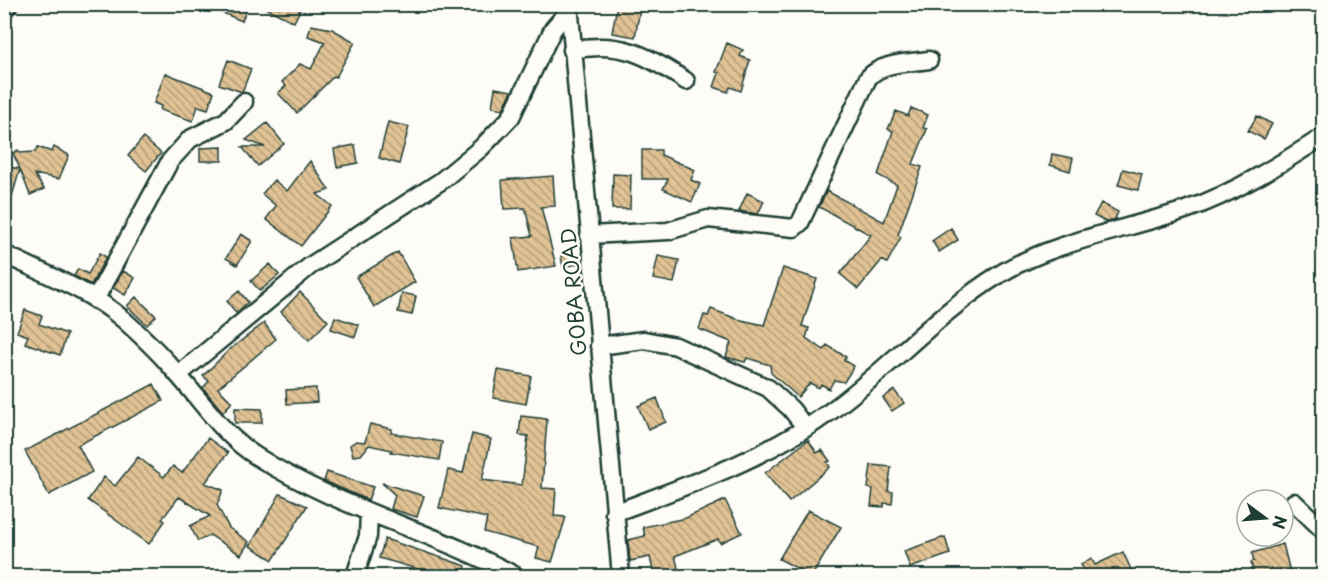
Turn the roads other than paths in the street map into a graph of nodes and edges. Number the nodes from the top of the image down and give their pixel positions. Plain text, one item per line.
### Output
1 (9, 4) edge
2 (569, 7) edge
3 (4, 10) edge
4 (572, 50) junction
5 (929, 60) dead end
6 (686, 81) dead end
7 (244, 102) dead end
8 (1323, 136) edge
9 (589, 235) junction
10 (4, 254) edge
11 (95, 300) junction
12 (598, 346) junction
13 (178, 375) junction
14 (805, 427) junction
15 (1295, 503) edge
16 (369, 512) junction
17 (614, 513) junction
18 (1323, 531) edge
19 (355, 576) edge
20 (516, 576) edge
21 (621, 576) edge

1 - 3 street
2 - 4 street, GOBA ROAD
2 - 13 street
4 - 6 street
4 - 9 street, GOBA ROAD
5 - 9 street
7 - 11 street
8 - 14 street
9 - 12 street, GOBA ROAD
10 - 11 street
11 - 13 street
12 - 14 street
12 - 17 street, GOBA ROAD
13 - 16 street
14 - 17 street
15 - 18 street
16 - 19 street
16 - 20 street
17 - 21 street, GOBA ROAD

